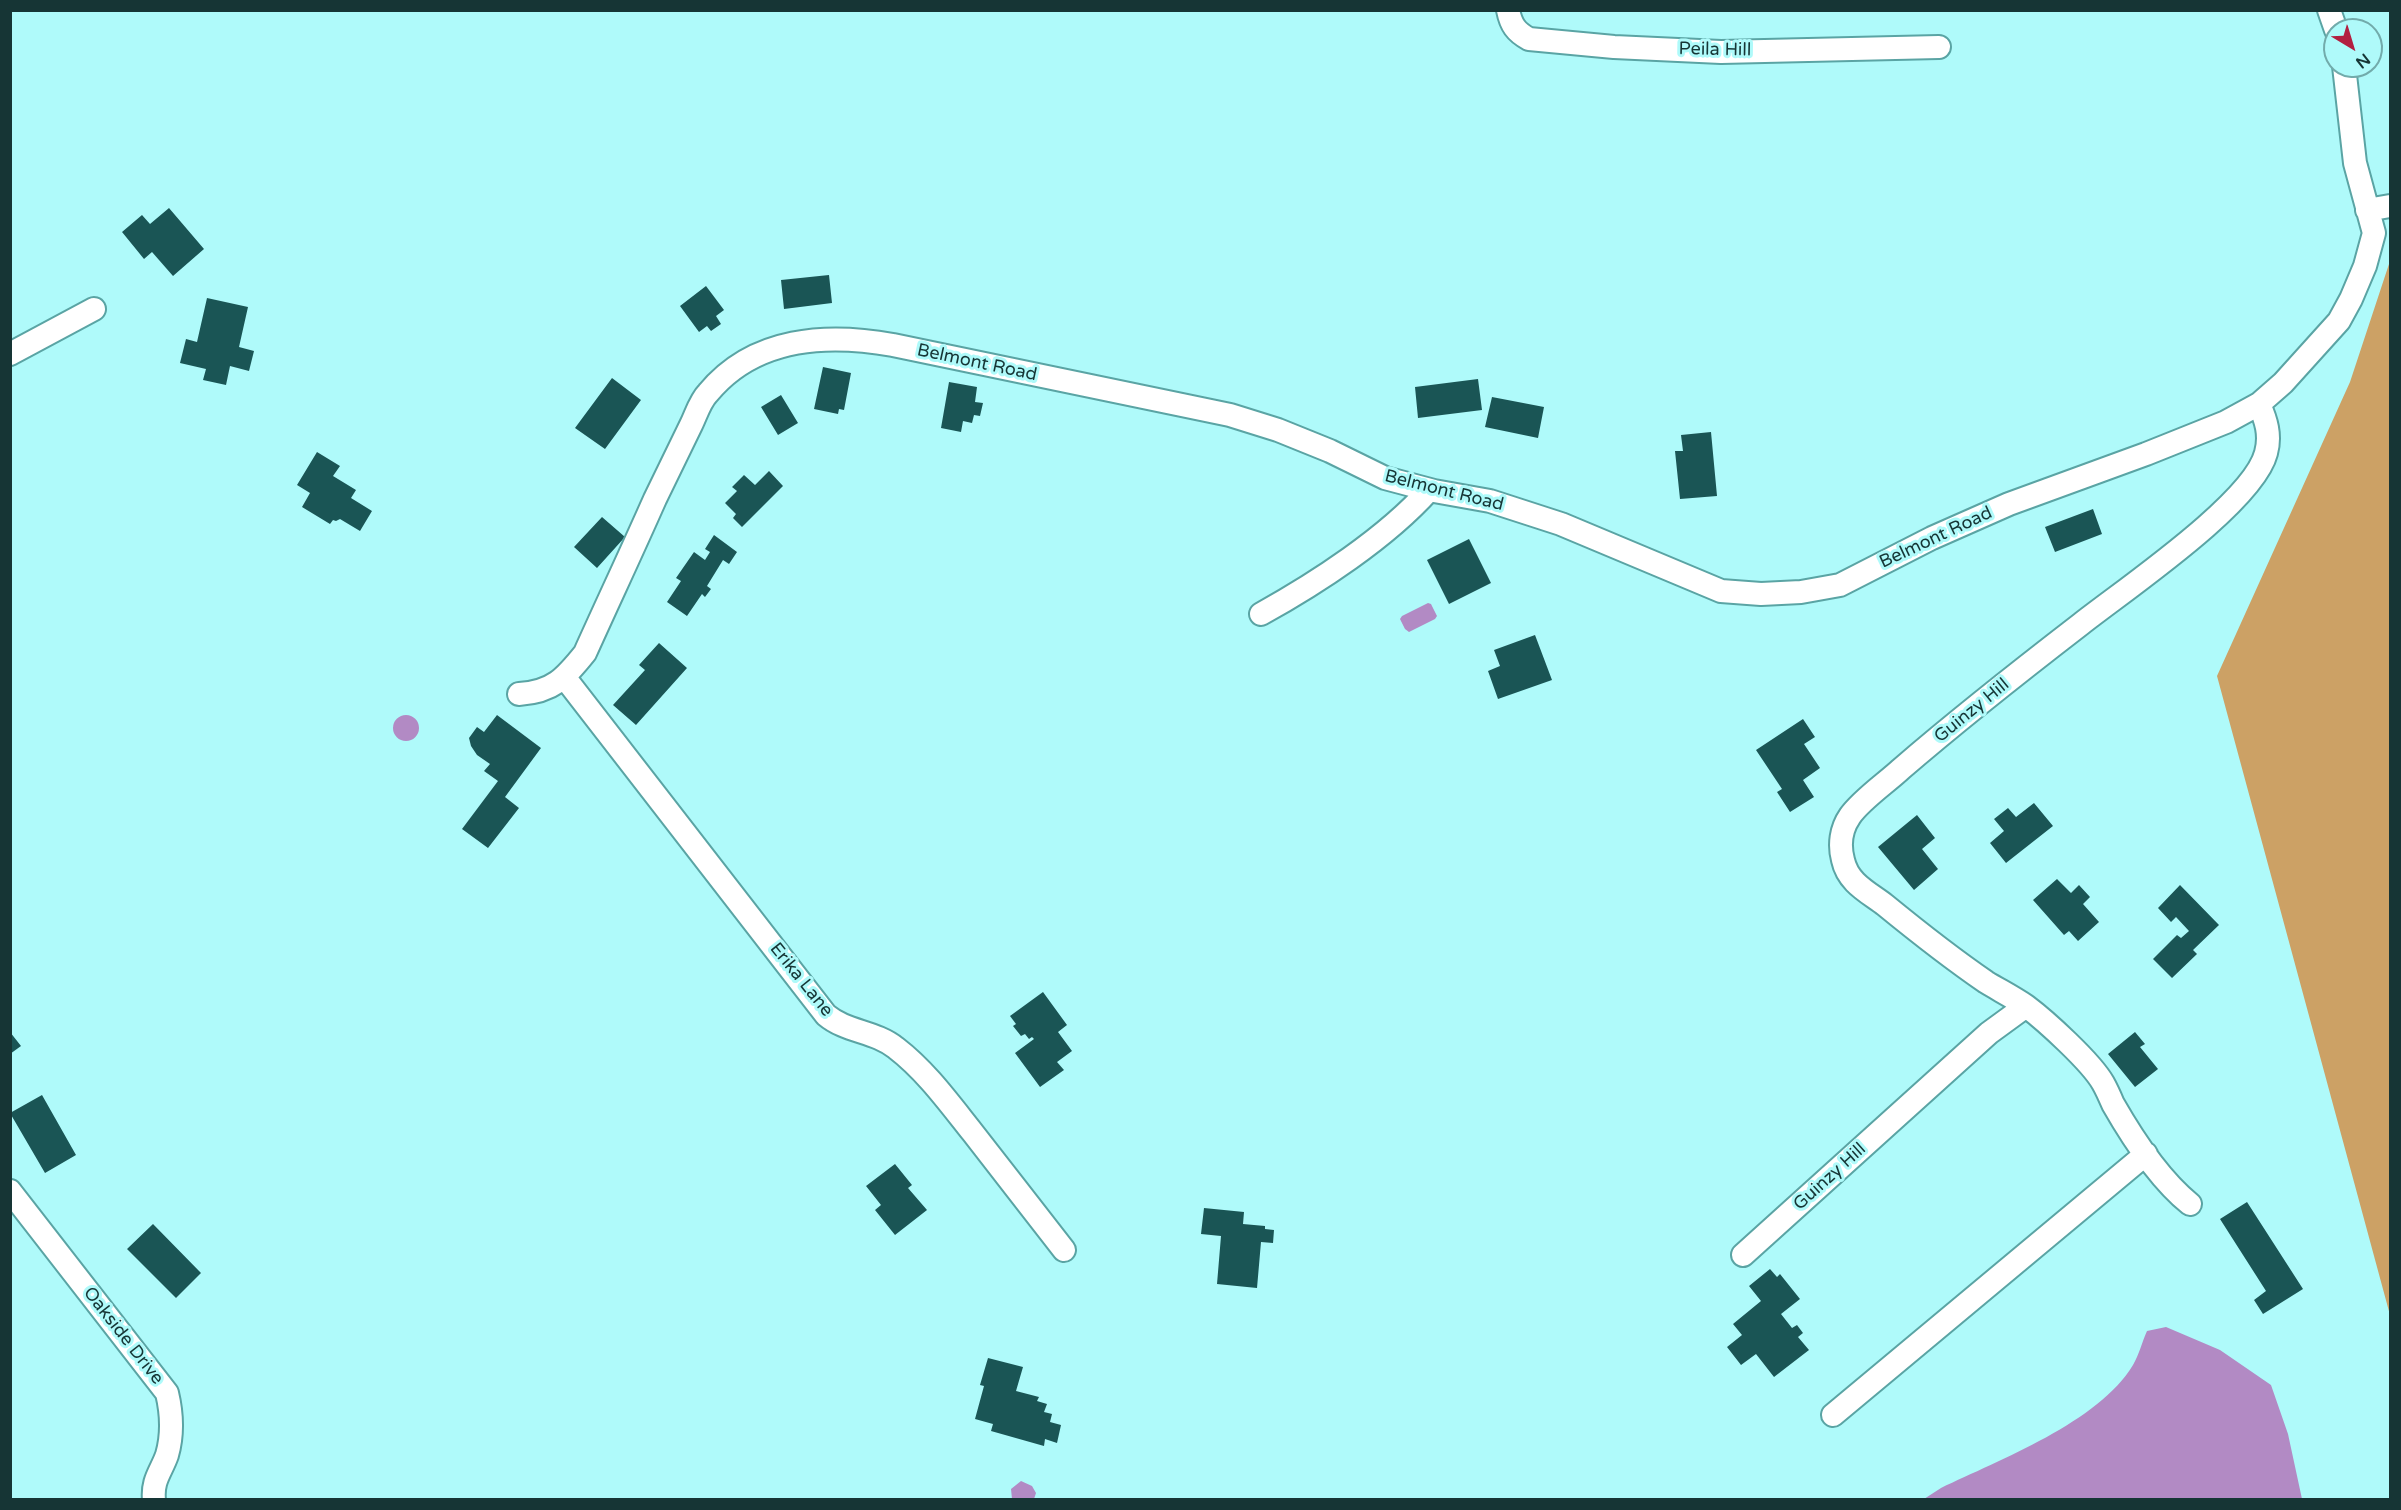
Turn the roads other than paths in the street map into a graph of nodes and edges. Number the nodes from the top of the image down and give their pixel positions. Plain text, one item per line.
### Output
1 (1508, 10) edge
2 (1939, 47) dead end
3 (2345, 78) edge
4 (2391, 207) edge
5 (2367, 210) junction
6 (94, 309) dead end
7 (10, 354) edge
8 (2259, 404) junction
9 (1429, 490) junction
10 (1261, 614) dead end
11 (565, 678) junction
12 (519, 694) dead end
13 (2026, 1006) junction
14 (2146, 1154) junction
15 (10, 1191) edge
16 (2190, 1204) dead end
17 (1064, 1250) dead end
18 (1743, 1255) dead end
19 (1833, 1415) dead end
20 (154, 1500) edge

1 - 2 street, Peila Hill
3 - 5 street, Belmont Road
4 - 5 street
5 - 8 street, Belmont Road
6 - 7 street
8 - 9 street, Belmont Road
8 - 13 street, Guinzy Hill
9 - 10 street
9 - 11 street, Belmont Road
11 - 12 street, Belmont Road
11 - 17 street, Erika Lane
13 - 14 street, Guinzy Hill
13 - 18 street, Guinzy Hill
14 - 16 street, Guinzy Hill
14 - 19 street
15 - 20 street, Oakside Drive

